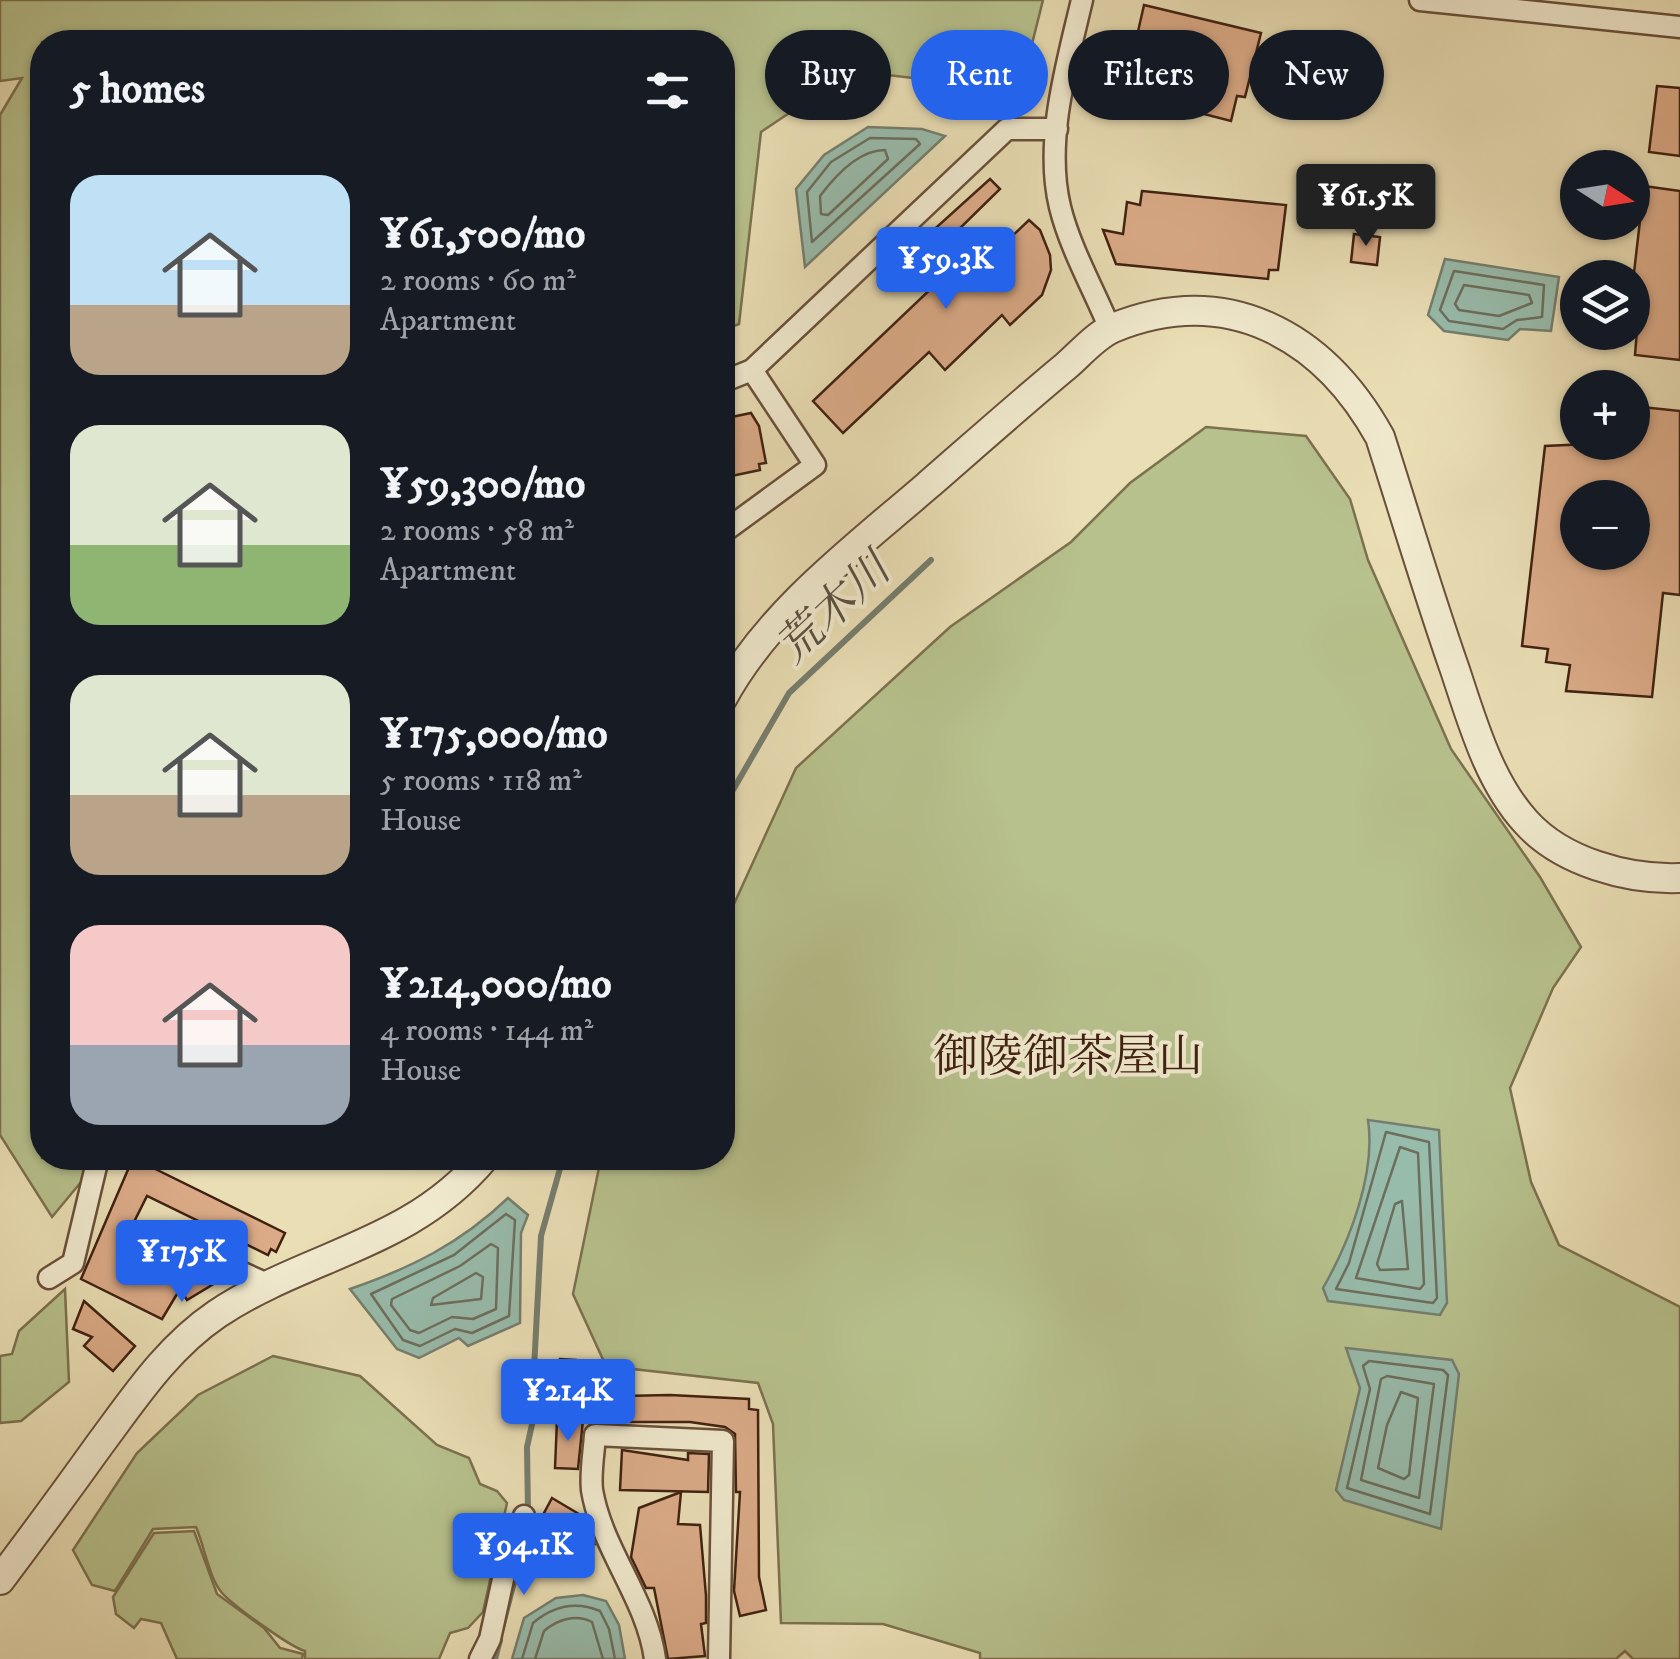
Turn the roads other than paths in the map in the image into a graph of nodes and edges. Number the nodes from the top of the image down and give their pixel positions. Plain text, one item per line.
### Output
1 (1082, 0) edge
2 (1420, 0) edge
3 (1680, 27) edge
4 (1057, 129) junction
5 (1110, 329) junction
6 (752, 370) junction
7 (735, 377) edge
8 (735, 523) edge
9 (735, 682) edge
10 (1680, 878) edge
11 (95, 1170) edge
12 (474, 1170) edge
13 (154, 1233) dead end
14 (49, 1278) dead end
15 (268, 1284) junction
16 (524, 1516) dead end
17 (0, 1580) edge
18 (480, 1659) edge
19 (655, 1659) edge
20 (719, 1659) edge

1 - 4 street
2 - 3 street
4 - 5 street
4 - 6 street
5 - 9 street
5 - 10 street
6 - 7 street
6 - 8 street
11 - 14 street
12 - 15 street
13 - 15 street
15 - 17 street
16 - 18 street
19 - 20 street

